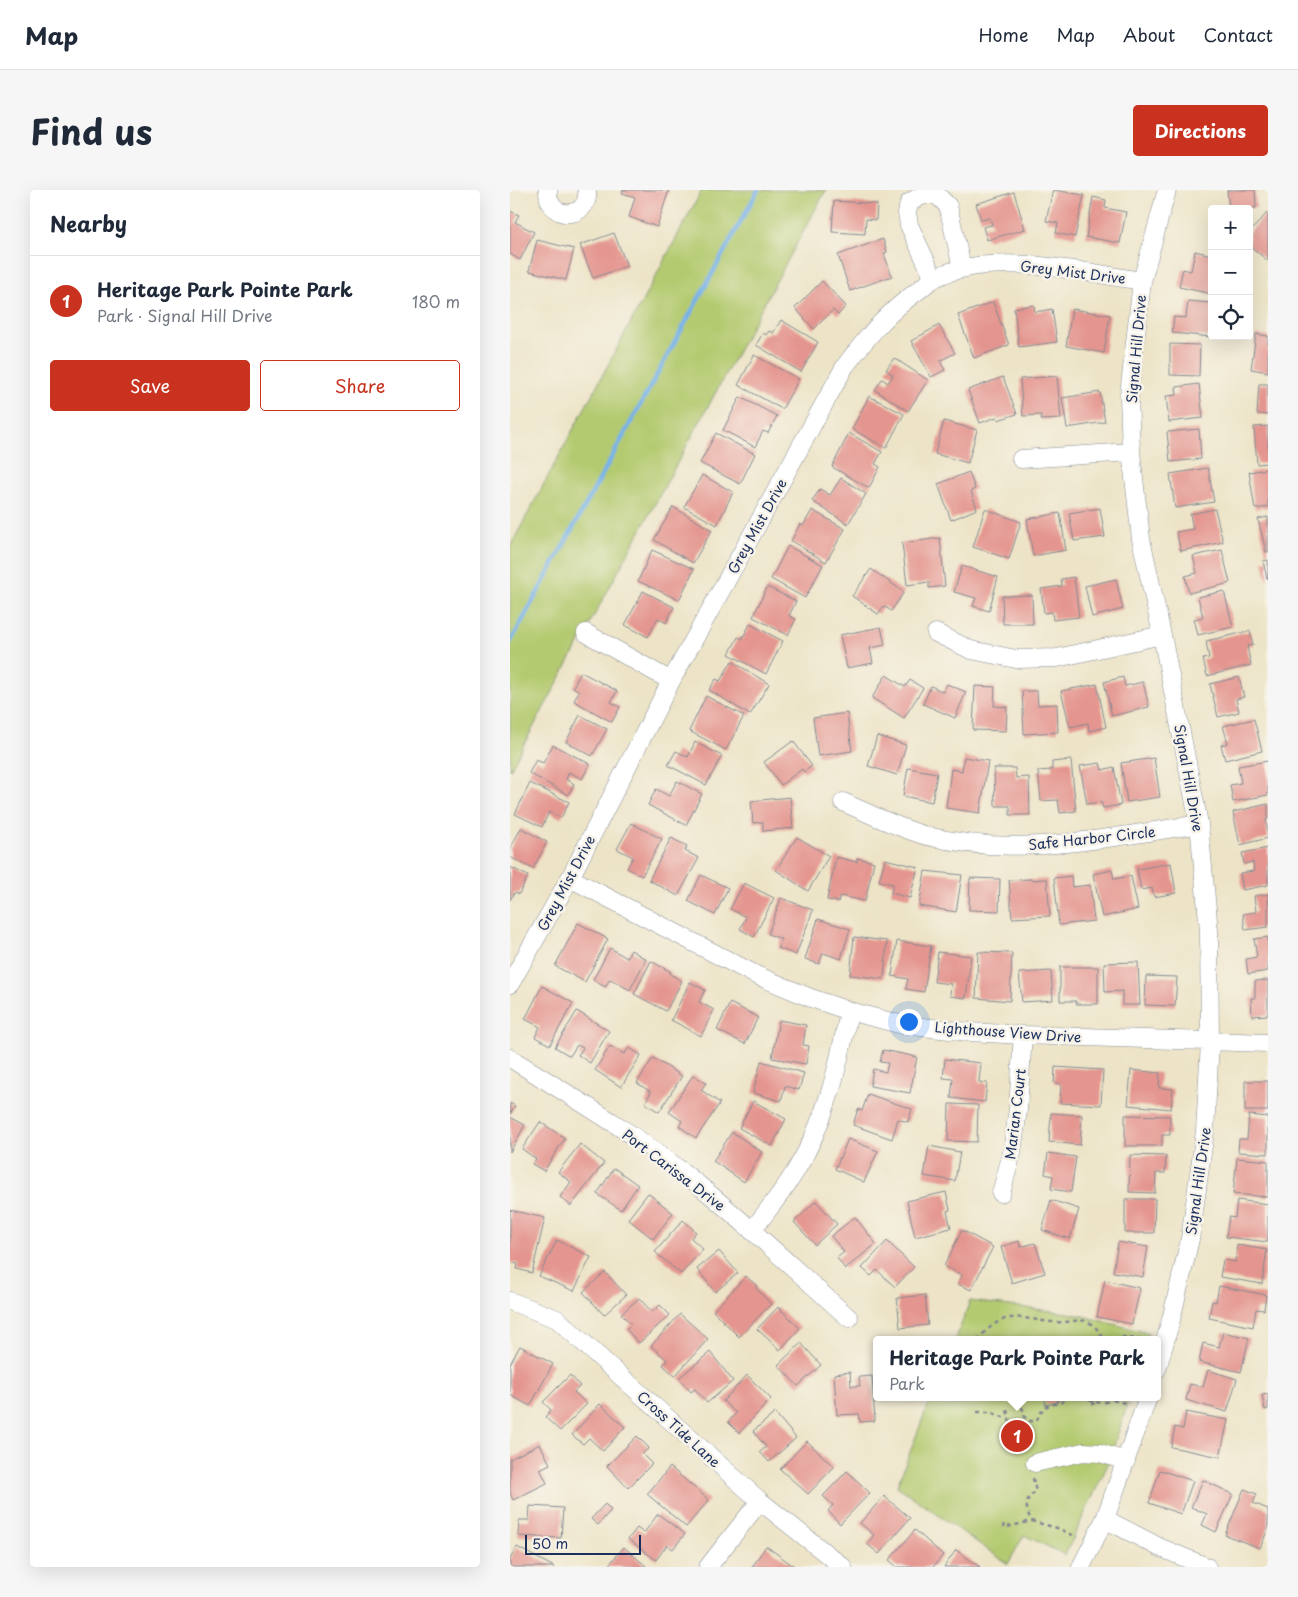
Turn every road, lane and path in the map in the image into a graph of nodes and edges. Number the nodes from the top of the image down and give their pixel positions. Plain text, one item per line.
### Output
1 (548, 190) edge
2 (587, 190) edge
3 (1167, 190) edge
4 (962, 268) junction
5 (934, 278) junction
6 (1142, 281) junction
7 (1131, 452) junction
8 (1021, 459) dead end
9 (586, 633) dead end
10 (936, 633) dead end
11 (1162, 635) junction
12 (671, 681) junction
13 (843, 802) dead end
14 (1199, 824) junction
15 (570, 878) junction
16 (510, 984) edge
17 (849, 1011) junction
18 (1023, 1035) junction
19 (1210, 1042) junction
20 (1268, 1043) edge
21 (510, 1058) edge
22 (1001, 1193) dead end
23 (752, 1231) junction
24 (510, 1301) edge
25 (848, 1318) dead end
26 (981, 1336) edge
27 (1101, 1336) edge
28 (1161, 1356) edge
29 (1063, 1401) edge
30 (1093, 1401) joint
31 (1110, 1401) edge
32 (1147, 1401) edge
33 (1022, 1407) dead end
34 (1007, 1410) dead end
35 (1094, 1410) dead end
36 (977, 1412) dead end
37 (1008, 1415) junction
38 (1015, 1445) dead end
39 (1126, 1461) junction
40 (1034, 1470) joint
41 (760, 1501) junction
42 (1105, 1520) junction
43 (1031, 1521) junction
44 (1003, 1524) dead end
45 (1078, 1537) dead end
46 (708, 1567) edge
47 (843, 1567) edge
48 (1081, 1567) edge
49 (1208, 1567) edge

1 - 2 street
3 - 6 street, Signal Hill Drive
4 - 5 street, Grey Mist Drive
4 - 5 street
4 - 6 street, Grey Mist Drive
5 - 12 street, Grey Mist Drive
6 - 7 street, Signal Hill Drive
7 - 8 street
7 - 11 street, Signal Hill Drive
9 - 12 street
10 - 11 street
11 - 14 street, Signal Hill Drive
12 - 15 street, Grey Mist Drive
13 - 14 street, Safe Harbor Circle
14 - 19 street, Signal Hill Drive
15 - 16 street, Grey Mist Drive
15 - 17 street, Lighthouse View Drive
17 - 18 street, Lighthouse View Drive
17 - 23 street
18 - 19 street, Lighthouse View Drive
18 - 22 street, Marian Court
19 - 20 street, Lighthouse View Drive
19 - 28 street, Signal Hill Drive
21 - 23 street, Port Carissa Drive
23 - 25 street, Port Carissa Drive
24 - 41 street, Cross Tide Lane
26 - 27 path
29 - 33 path
30 - 31 path
30 - 35 path
32 - 39 street
34 - 37 path
36 - 37 path
37 - 38 path
39 - 40 street
39 - 42 street
40 - 43 path
41 - 46 street
41 - 47 street, Cross Tide Lane
42 - 48 street
42 - 49 street
43 - 44 path
43 - 45 path

